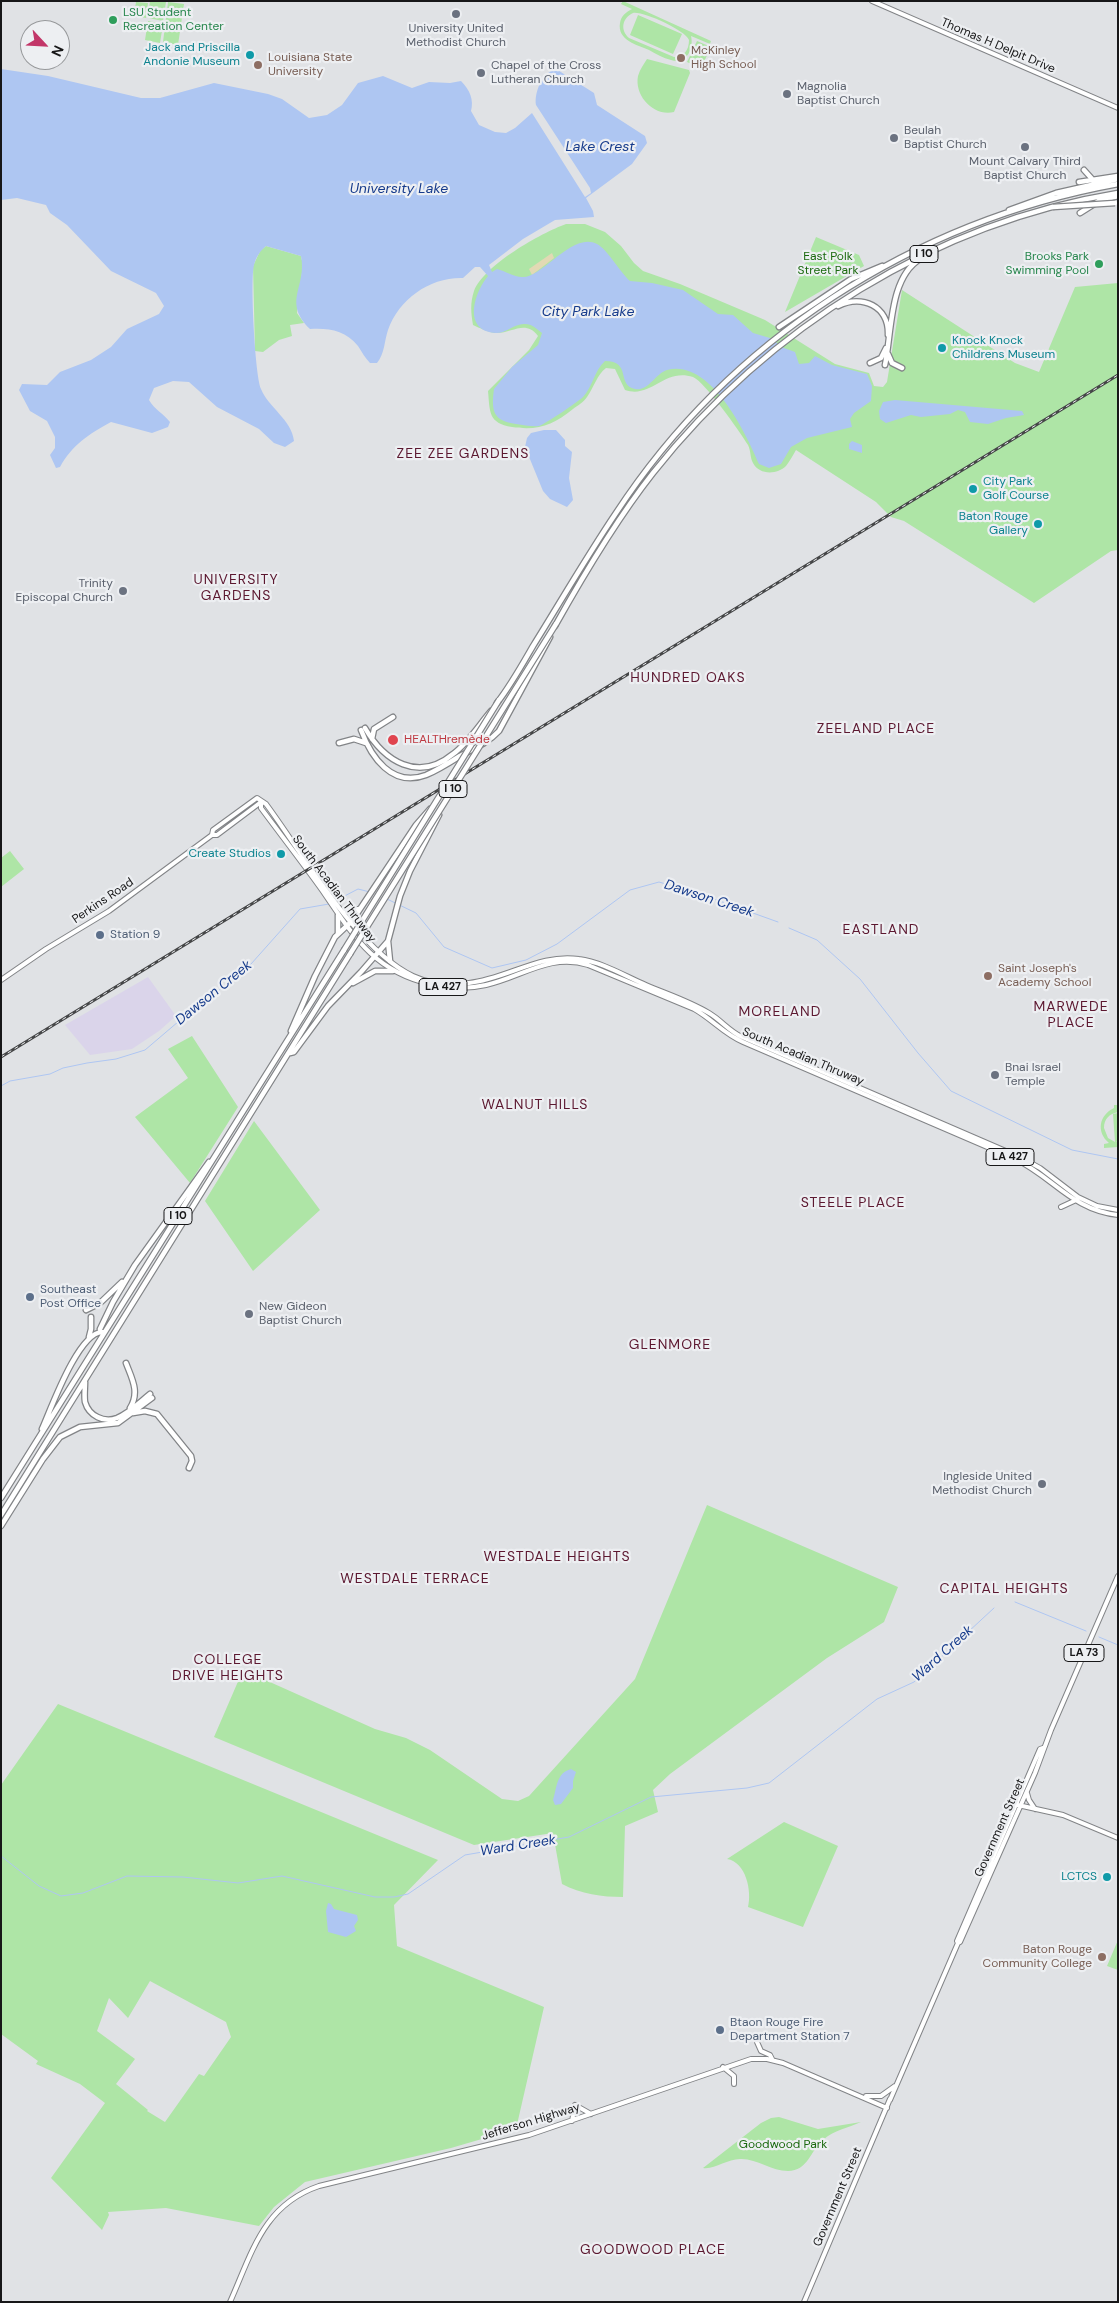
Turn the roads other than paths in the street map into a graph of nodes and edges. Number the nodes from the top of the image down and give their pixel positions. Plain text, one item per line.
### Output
1 (872, 1) edge
2 (1118, 108) edge
3 (1084, 170) dead end
4 (1118, 178) edge
5 (1094, 180) junction
6 (1079, 182) dead end
7 (1118, 184) edge
8 (1118, 194) edge
9 (1038, 200) junction
10 (1116, 203) edge
11 (1052, 207) junction
12 (1080, 213) dead end
13 (940, 247) junction
14 (886, 266) junction
15 (817, 317) junction
16 (779, 327) dead end
17 (887, 350) junction
18 (870, 363) dead end
19 (884, 365) dead end
20 (902, 368) dead end
21 (556, 624) junction
22 (500, 700) junction
23 (393, 717) dead end
24 (372, 741) junction
25 (339, 743) dead end
26 (366, 743) junction
27 (453, 789) junction
28 (257, 798) joint
29 (261, 802) junction
30 (435, 805) junction
31 (212, 835) junction
32 (329, 896) junction
33 (360, 908) junction
34 (344, 911) junction
35 (338, 915) junction
36 (352, 922) junction
37 (347, 926) junction
38 (337, 934) junction
39 (388, 940) junction
40 (379, 951) junction
41 (374, 957) junction
42 (390, 961) junction
43 (393, 971) junction
44 (1, 980) edge
45 (349, 984) junction
46 (284, 1046) junction
47 (290, 1053) junction
48 (220, 1149) junction
49 (1075, 1201) junction
50 (1061, 1207) dead end
51 (1118, 1210) edge
52 (1118, 1215) edge
53 (135, 1265) junction
54 (86, 1310) dead end
55 (91, 1317) dead end
56 (86, 1343) junction
57 (126, 1363) dead end
58 (85, 1381) junction
59 (151, 1396) dead end
60 (130, 1412) junction
61 (35, 1444) junction
62 (189, 1468) dead end
63 (1, 1498) edge
64 (1, 1515) edge
65 (1, 1526) edge
66 (1118, 1576) edge
67 (1044, 1748) junction
68 (1027, 1791) junction
69 (1019, 1805) junction
70 (1035, 1809) junction
71 (1118, 1838) edge
72 (967, 1918) junction
73 (965, 1930) junction
74 (958, 1943) junction
75 (757, 2042) dead end
76 (772, 2059) junction
77 (723, 2067) junction
78 (900, 2079) junction
79 (734, 2084) dead end
80 (895, 2086) junction
81 (864, 2097) junction
82 (890, 2100) junction
83 (887, 2108) junction
84 (590, 2114) junction
85 (572, 2121) junction
86 (230, 2302) edge
87 (804, 2302) edge

1 - 2 main road, Thomas H Delpit Drive
3 - 5 highway
4 - 5 highway
4 - 9 highway
5 - 6 highway
7 - 9 highway
8 - 11 highway, I 10, bridge
8 - 12 highway
9 - 14 highway, I 10
10 - 11 highway, bridge
11 - 13 highway, I 10
13 - 15 highway, I 10
13 - 17 highway
14 - 16 highway
14 - 22 highway, I 10
15 - 17 highway
15 - 21 highway, I 10
17 - 18 highway
17 - 19 highway
17 - 20 highway
21 - 26 highway, bridge
21 - 27 highway, I 10, bridge
22 - 24 highway, bridge
22 - 30 highway, I 10, bridge
23 - 24 highway
24 - 26 highway
25 - 26 highway
27 - 39 highway, bridge
27 - 47 highway, I 10, bridge
28 - 29 main road, South Acadian Thruway / LA 427
28 - 31 main road, Perkins Road
29 - 31 main road, Perkins Road
29 - 32 main road, South Acadian Thruway / LA 427
30 - 33 highway, bridge
30 - 46 highway, I 10, bridge
31 - 44 main road, Perkins Road
32 - 34 main road, South Acadian Thruway / LA 427
32 - 35 main road, South Acadian Thruway / LA 427
33 - 34 highway
33 - 36 highway
34 - 36 main road, South Acadian Thruway / LA 427
35 - 37 main road, South Acadian Thruway / LA 427
35 - 38 highway
36 - 37 highway
36 - 40 main road, South Acadian Thruway / LA 427
37 - 38 highway
37 - 41 main road, South Acadian Thruway / LA 427
38 - 46 highway
39 - 40 highway
39 - 42 highway
40 - 41 highway
40 - 42 main road, South Acadian Thruway / LA 427
41 - 43 main road, South Acadian Thruway / LA 427
41 - 45 highway
42 - 51 main road, South Acadian Thruway / LA 427
43 - 45 highway
43 - 49 main road, South Acadian Thruway / LA 427
45 - 47 highway
46 - 48 highway, I 10
47 - 58 highway, I 10
48 - 53 highway
48 - 61 highway, I 10
49 - 50 main road
49 - 52 main road, South Acadian Thruway / LA 427
53 - 54 highway
53 - 56 highway
55 - 56 highway
56 - 61 highway
57 - 60 highway
58 - 60 highway
58 - 64 highway, I 10
59 - 60 highway
60 - 62 highway
60 - 65 highway
61 - 63 highway, I 10
66 - 67 main road, Government Street / LA 73
67 - 68 main road, Government Street / LA 73
67 - 69 main road, Government Street / LA 73
68 - 69 main road, Government Street / LA 73
68 - 70 main road
69 - 70 main road
69 - 72 main road, Government Street / LA 73
69 - 73 main road, Government Street / LA 73
70 - 71 main road
72 - 73 main road
72 - 74 main road, Government Street / LA 73
73 - 74 main road, Government Street / LA 73
74 - 78 main road, Government Street / LA 73
75 - 76 main road
76 - 77 main road, Jefferson Highway
76 - 81 main road, Jefferson Highway
77 - 79 main road
77 - 84 main road, Jefferson Highway
78 - 80 main road, Government Street
78 - 82 main road, Government Street
80 - 81 main road
80 - 82 main road, Government Street
81 - 83 main road, Jefferson Highway
82 - 83 main road, Government Street
83 - 87 main road, Government Street
84 - 85 main road, Jefferson Highway
84 - 85 main road
85 - 86 main road, Jefferson Highway

